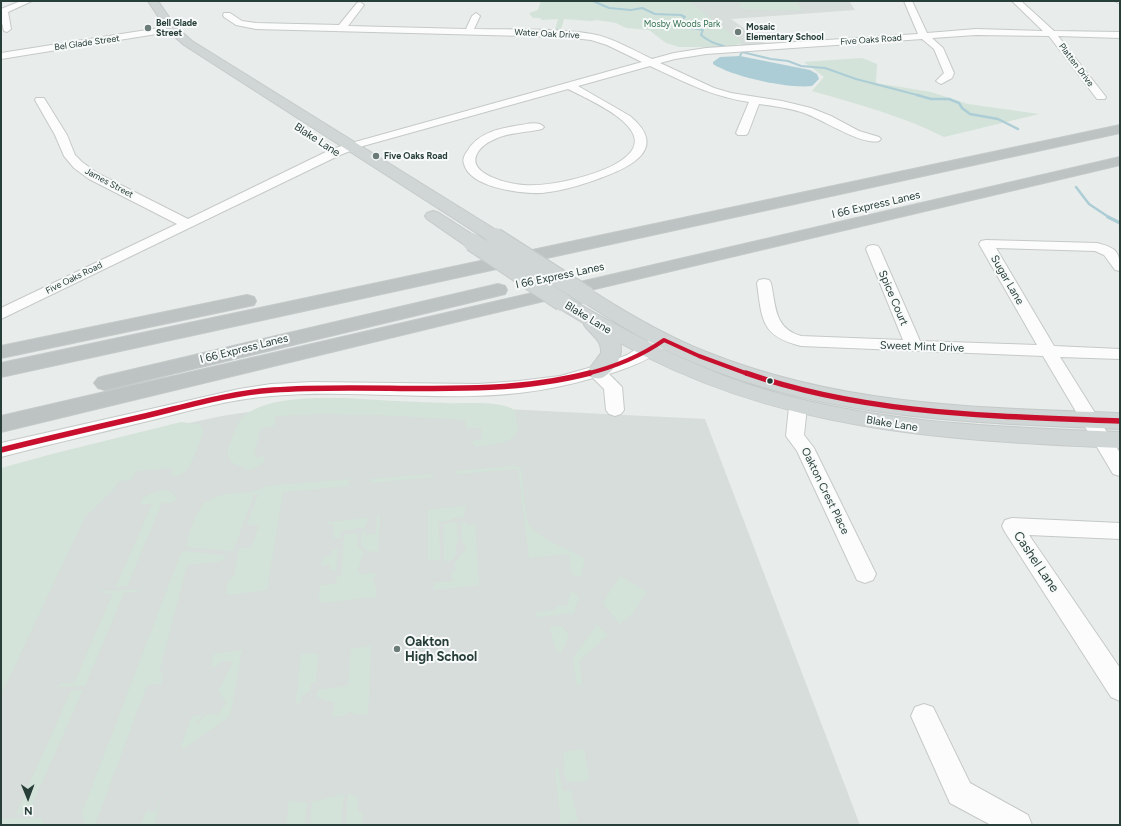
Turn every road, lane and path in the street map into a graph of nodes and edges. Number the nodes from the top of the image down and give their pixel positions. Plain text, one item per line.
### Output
1 (28, 1) edge
2 (153, 1) edge
3 (908, 1) edge
4 (1016, 1) edge
5 (360, 5) dead end
6 (2, 12) edge
7 (227, 16) dead end
8 (476, 16) dead end
9 (151, 21) dead end
10 (342, 28) junction
11 (7, 29) dead end
12 (158, 32) junction
13 (469, 32) junction
14 (1051, 33) junction
15 (1120, 34) edge
16 (924, 36) junction
17 (172, 40) junction
18 (1, 56) edge
19 (651, 62) junction
20 (941, 81) dead end
21 (570, 86) junction
22 (244, 92) dead end
23 (1101, 97) dead end
24 (755, 99) junction
25 (40, 100) dead end
26 (1120, 116) edge
27 (284, 118) dead end
28 (538, 127) dead end
29 (486, 128) dead end
30 (1120, 129) edge
31 (742, 133) dead end
32 (496, 134) junction
33 (875, 139) dead end
34 (352, 146) junction
35 (1120, 149) edge
36 (336, 152) junction
37 (1120, 161) edge
38 (186, 224) junction
39 (873, 249) dead end
40 (1120, 267) edge
41 (764, 283) dead end
42 (1, 314) edge
43 (586, 317) junction
44 (656, 346) junction
45 (914, 346) junction
46 (1, 352) edge
47 (1050, 352) junction
48 (1120, 354) edge
49 (1, 370) edge
50 (597, 372) junction
51 (798, 407) junction
52 (1, 409) edge
53 (616, 410) dead end
54 (1089, 419) junction
55 (1120, 421) edge
56 (1, 424) edge
57 (1110, 439) edge
58 (1, 450) edge
59 (1120, 469) edge
60 (1120, 531) edge
61 (865, 574) dead end
62 (1120, 689) edge
63 (924, 716) dead end
64 (1018, 825) edge

1 - 6 street
2 - 17 main road, Blake Lane
3 - 16 street
4 - 14 street, Platten Drive
5 - 10 street
6 - 11 street
7 - 10 street, Water Oak Drive
8 - 13 street
9 - 12 main road, Blake Lane
10 - 13 street, Water Oak Drive
12 - 17 main road, Blake Lane
12 - 18 street, Bel Glade Street
13 - 19 street, Water Oak Drive
14 - 15 street, Five Oaks Road
14 - 16 street, Five Oaks Road
14 - 23 street, Platten Drive
16 - 19 street, Five Oaks Road
16 - 20 street
17 - 22 main road, Blake Lane
17 - 34 main road, Blake Lane
19 - 21 street, Five Oaks Road
19 - 24 street, Water Oak Drive
21 - 32 street
21 - 34 street, Five Oaks Road
24 - 31 street
24 - 33 street, Water Oak Drive
25 - 38 street, James Street
26 - 46 highway
27 - 36 main road, Blake Lane
28 - 32 street
29 - 32 street
30 - 49 highway, I 66 Express Lanes
34 - 36 street, Five Oaks Road
34 - 44 main road, Blake Lane, bridge
35 - 52 highway, I 66 Express Lanes
36 - 38 street, Five Oaks Road
36 - 43 main road, Blake Lane, bridge
37 - 56 highway
38 - 42 street, Five Oaks Road
39 - 45 street, Spice Court
40 - 47 street, Sugar Lane
41 - 45 street, Sweet Mint Drive
43 - 44 main road, Blake Lane
43 - 50 main road
44 - 50 street
44 - 51 main road, Blake Lane
44 - 54 main road, Blake Lane
45 - 47 street, Sweet Mint Drive
47 - 48 street, Sweet Mint Drive
47 - 54 street, Sugar Lane
50 - 53 street
50 - 58 street
51 - 57 main road, Blake Lane
51 - 61 street, Oakton Crest Place
54 - 55 main road, Blake Lane
54 - 57 street, Sugar Lane
57 - 59 street, Sugar Lane
60 - 62 street, Cashel Lane
63 - 64 street

